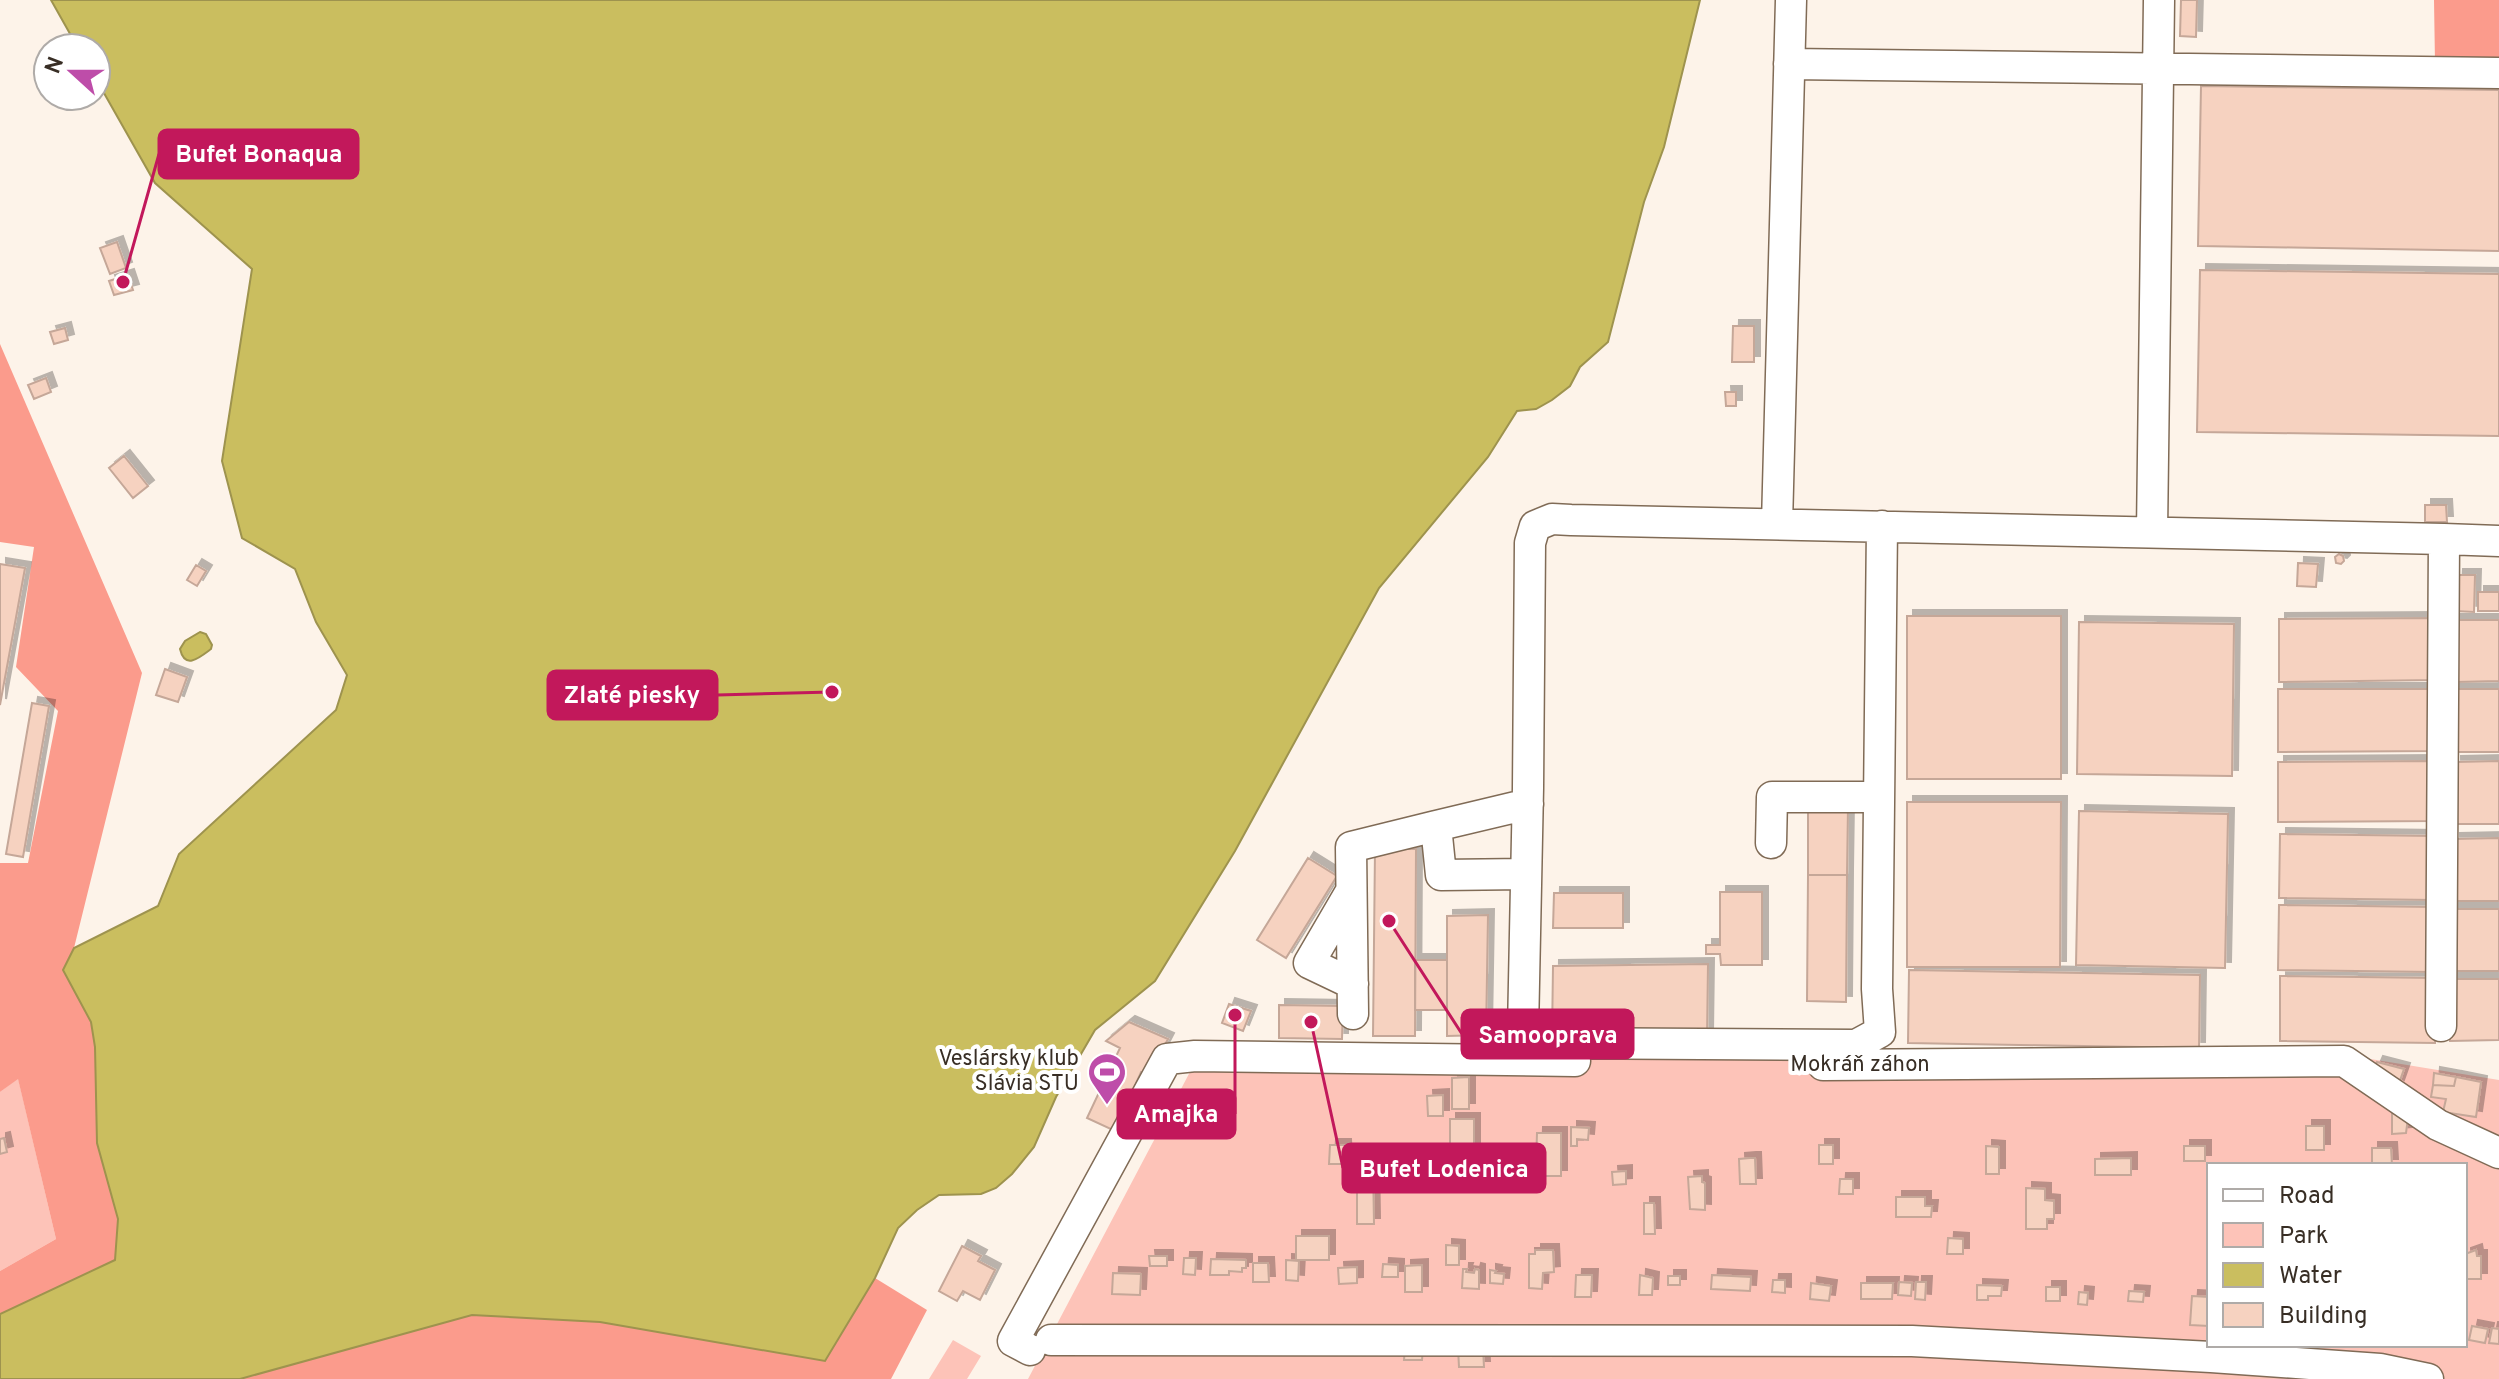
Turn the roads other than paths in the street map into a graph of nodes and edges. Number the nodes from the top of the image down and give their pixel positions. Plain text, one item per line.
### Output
1 (1791, 0) edge
2 (2159, 0) edge
3 (1789, 64) junction
4 (2158, 67) junction
5 (2499, 73) edge
6 (1777, 524) junction
7 (1882, 526) junction
8 (2152, 532) junction
9 (2444, 539) junction
10 (2499, 541) edge
11 (1879, 797) junction
12 (1528, 804) junction
13 (1436, 826) junction
14 (1771, 843) dead end
15 (1526, 874) junction
16 (1352, 890) junction
17 (2441, 1026) dead end
18 (2499, 1153) edge
19 (2428, 1379) edge

1 - 3 street
2 - 4 street
3 - 4 street
3 - 6 street
4 - 5 street
4 - 8 street
6 - 7 street
6 - 12 street
7 - 8 street
7 - 11 street
8 - 9 street
9 - 10 street
9 - 17 street
11 - 14 street
11 - 15 street
12 - 13 street
12 - 15 street
13 - 15 street
13 - 16 street
16 - 16 street
18 - 19 street, Mokráň záhon

